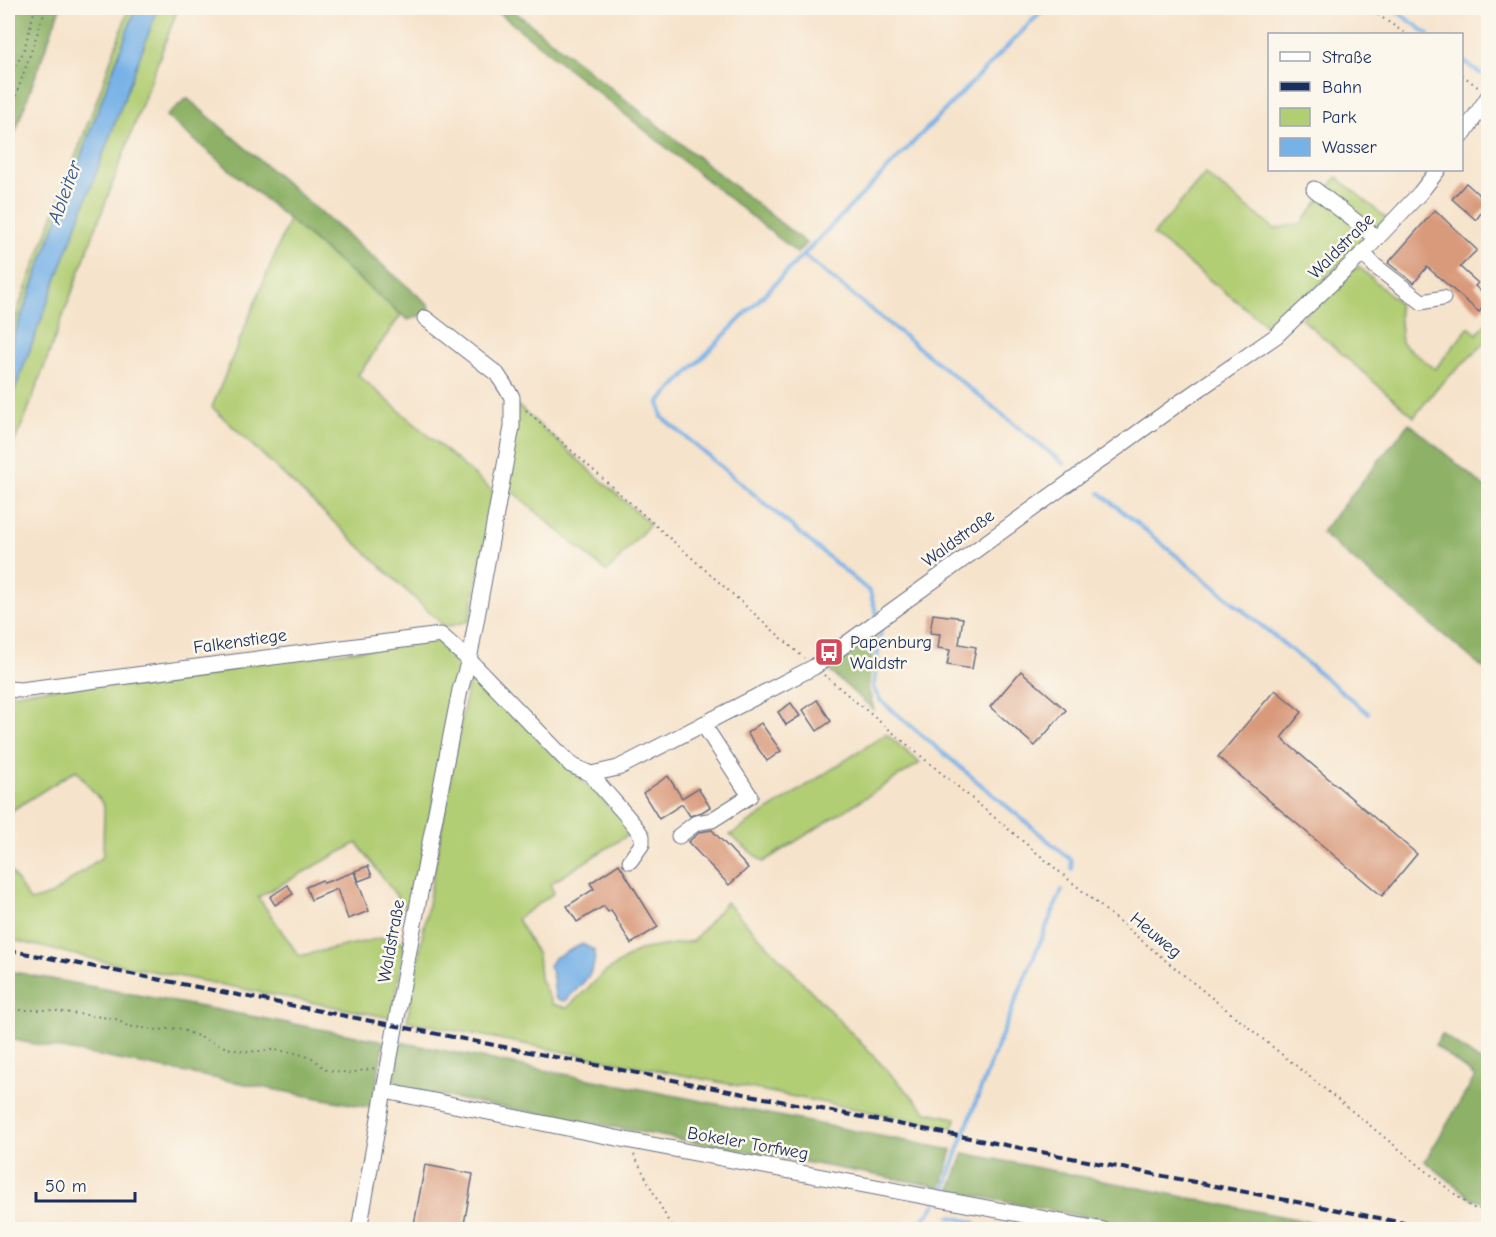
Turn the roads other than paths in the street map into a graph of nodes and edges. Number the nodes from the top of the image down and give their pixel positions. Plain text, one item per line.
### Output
1 (1484, 93) edge
2 (1463, 132) edge
3 (1437, 171) edge
4 (1314, 189) dead end
5 (1377, 238) junction
6 (1363, 253) junction
7 (1443, 298) dead end
8 (425, 318) dead end
9 (469, 660) junction
10 (8, 689) edge
11 (703, 724) junction
12 (591, 774) junction
13 (679, 836) dead end
14 (630, 861) dead end
15 (385, 1091) junction
16 (359, 1230) edge
17 (1104, 1230) edge

1 - 2 street
3 - 5 street, Waldstraße
4 - 5 street
5 - 6 street, Waldstraße
6 - 7 street
6 - 11 street, Waldstraße
8 - 9 street, Waldstraße
9 - 10 street, Falkenstiege
9 - 12 street
9 - 15 street, Waldstraße
11 - 12 street, Waldstraße
11 - 13 street
12 - 14 street
15 - 16 street, Waldstraße
15 - 17 street, Bokeler Torfweg

